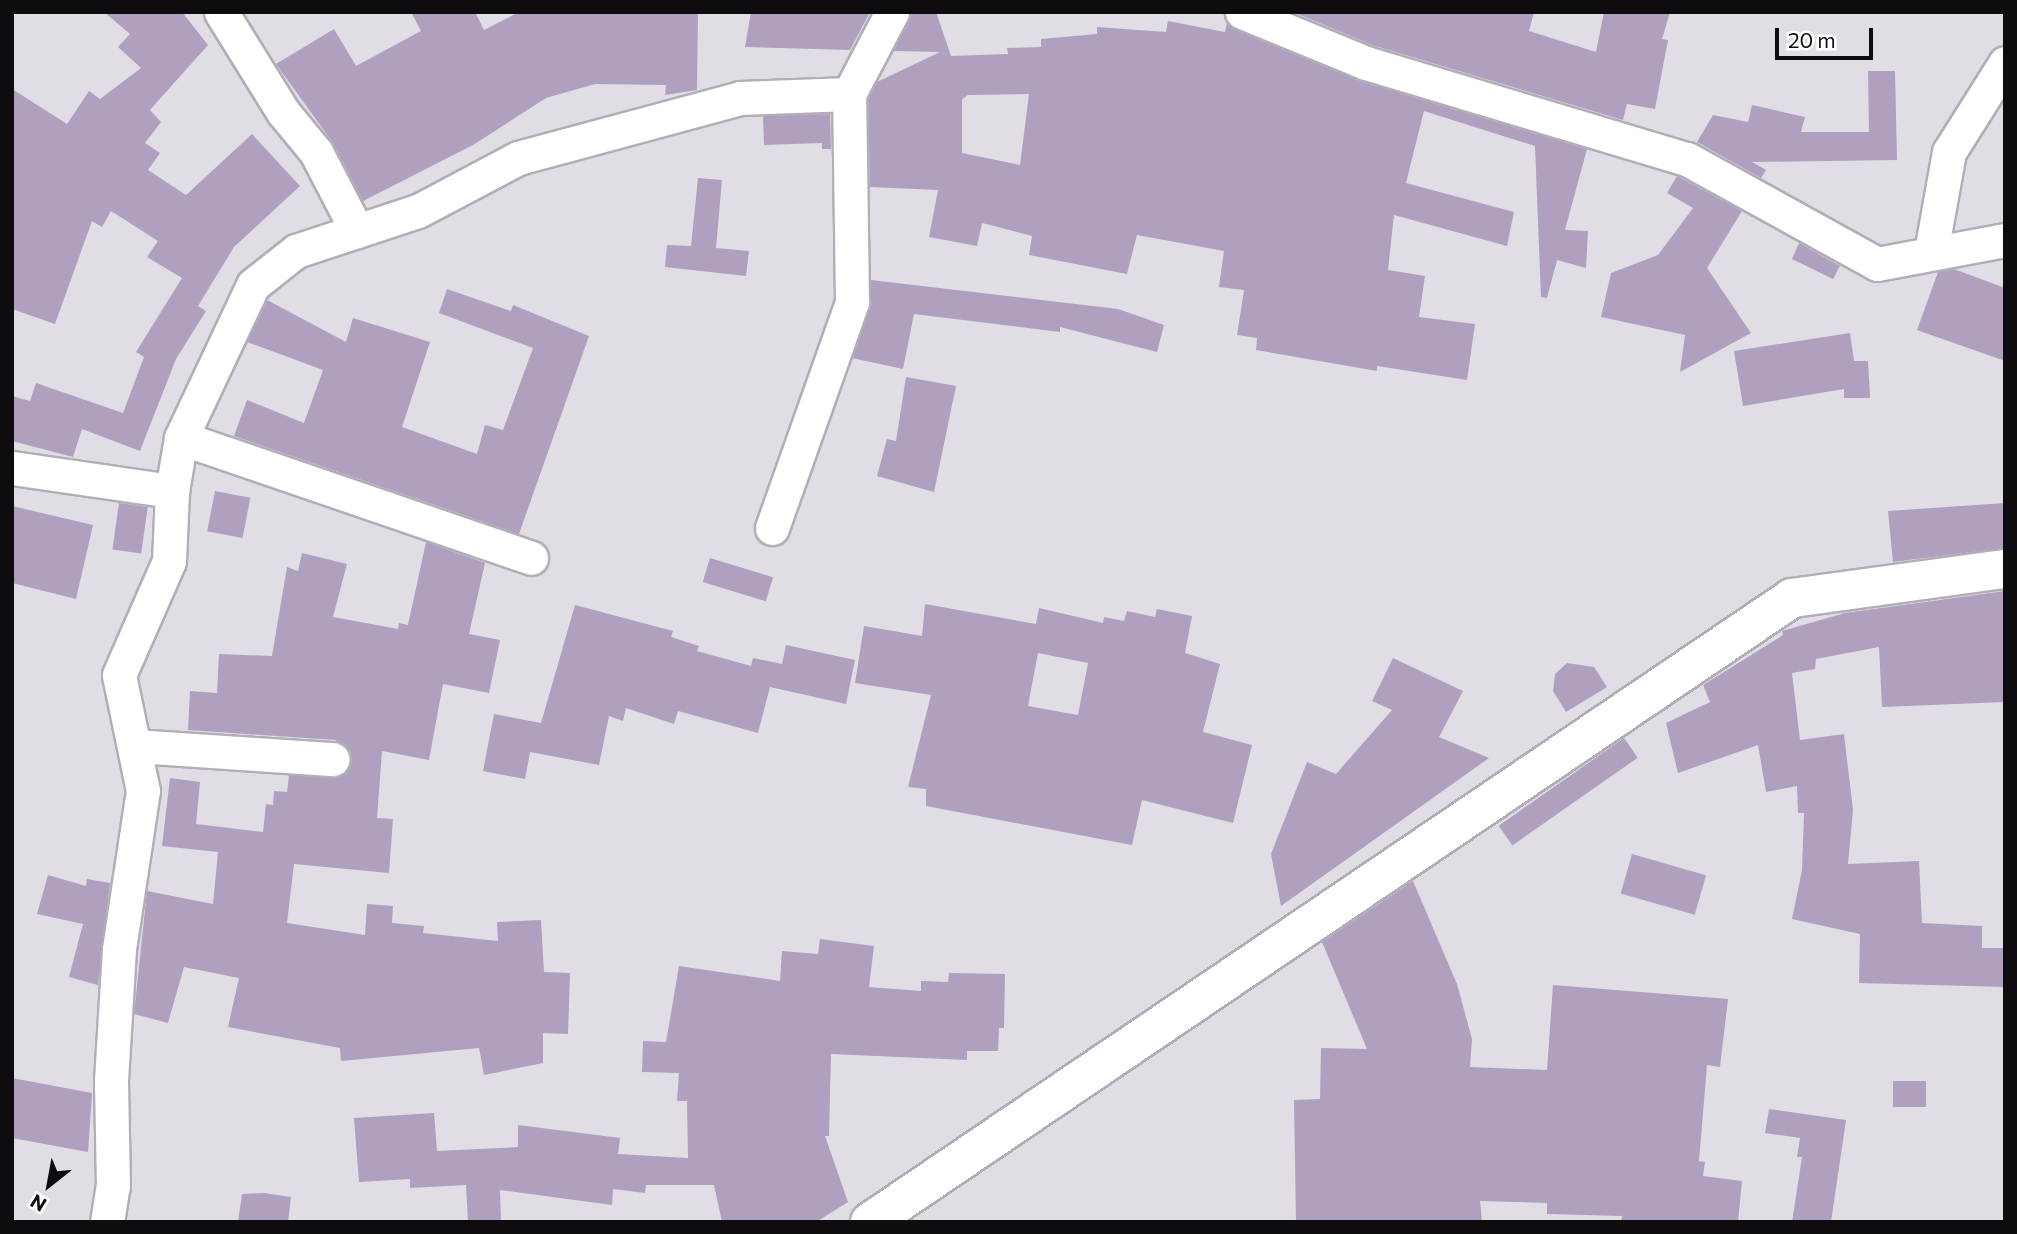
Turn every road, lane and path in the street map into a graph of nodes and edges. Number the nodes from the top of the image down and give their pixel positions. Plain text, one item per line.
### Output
1 (221, 12) edge
2 (892, 12) edge
3 (1242, 12) edge
4 (2005, 63) edge
5 (849, 94) junction
6 (357, 231) junction
7 (2005, 240) edge
8 (1931, 252) junction
9 (181, 438) junction
10 (12, 468) edge
11 (172, 491) junction
12 (772, 528) dead end
13 (531, 558) dead end
14 (2005, 569) edge
15 (135, 746) junction
16 (333, 760) dead end
17 (107, 1222) edge
18 (870, 1222) edge

1 - 6 street
2 - 5 street
3 - 8 street
4 - 8 street
5 - 6 street
5 - 12 street
6 - 9 street
7 - 8 street
9 - 11 street
9 - 13 street
10 - 11 street
11 - 15 street
14 - 18 street
15 - 16 street
15 - 17 street

